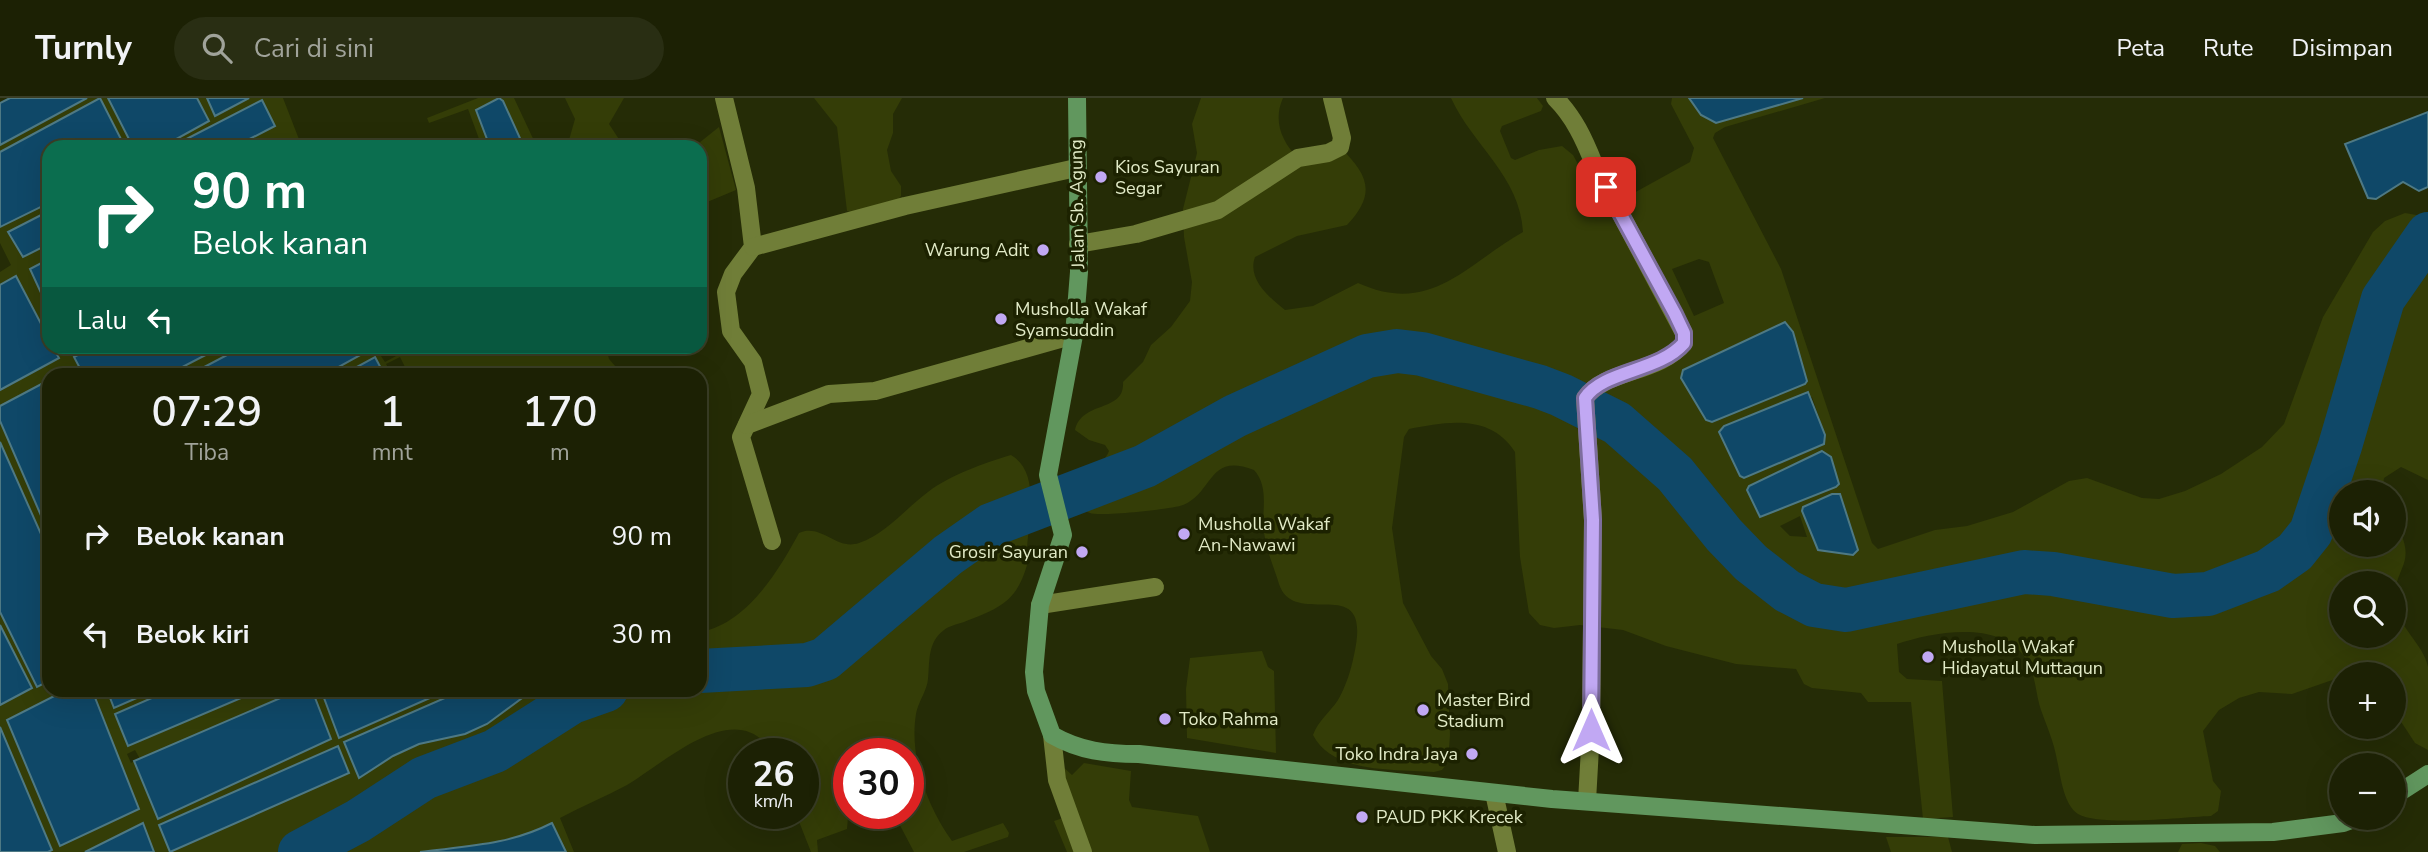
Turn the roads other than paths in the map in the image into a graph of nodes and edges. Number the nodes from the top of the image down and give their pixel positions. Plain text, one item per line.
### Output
1 (724, 98) edge
2 (1077, 98) edge
3 (1332, 98) edge
4 (1555, 98) edge
5 (1076, 168) junction
6 (1078, 244) junction
7 (753, 247) junction
8 (1074, 335) junction
9 (747, 425) junction
10 (772, 541) dead end
11 (1155, 587) dead end
12 (1041, 605) junction
13 (1052, 735) junction
14 (2428, 774) edge
15 (2406, 788) edge
16 (1494, 793) junction
17 (1587, 801) junction
18 (2329, 825) edge
19 (1083, 852) edge
20 (1507, 852) edge

1 - 7 street
2 - 5 street, Jalan Sb. Agung
3 - 6 street
4 - 17 street
5 - 6 street, Jalan Sb. Agung
5 - 7 street
6 - 8 street, Jalan Sb. Agung
7 - 9 street
8 - 9 street
8 - 12 street, Jalan Sb. Agung
9 - 10 street
11 - 12 street
12 - 13 street
13 - 16 street
13 - 19 street
14 - 15 street
16 - 17 street
16 - 20 street
17 - 18 street

